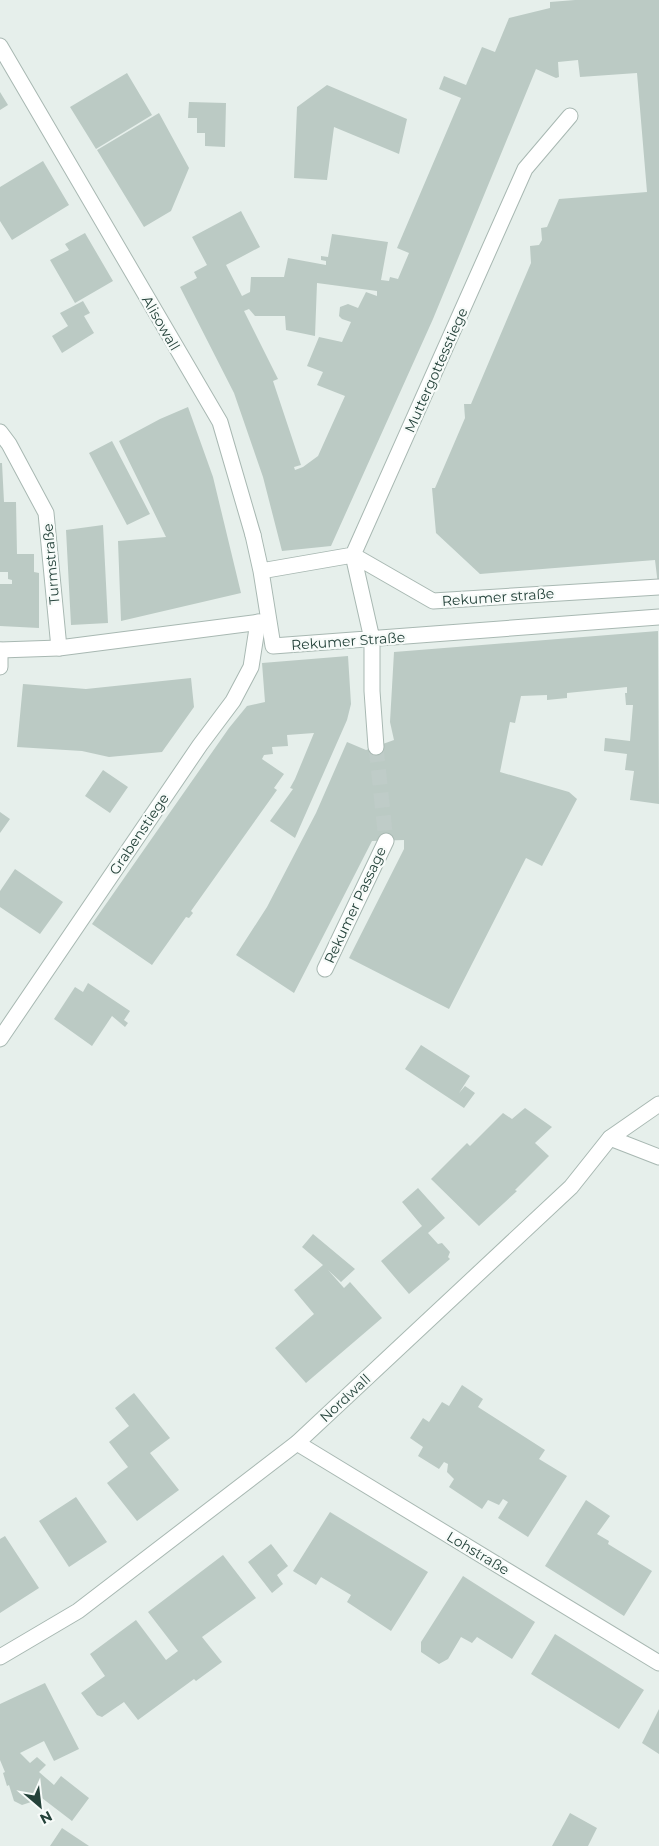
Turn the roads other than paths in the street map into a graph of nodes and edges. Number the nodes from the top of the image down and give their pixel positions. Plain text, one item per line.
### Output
1 (0, 46) edge
2 (570, 116) dead end
3 (3, 440) edge
4 (353, 555) junction
5 (261, 571) junction
6 (659, 587) edge
7 (659, 617) edge
8 (264, 621) junction
9 (372, 639) junction
10 (58, 648) junction
11 (0, 650) edge
12 (0, 667) edge
13 (376, 747) tunnel mouth
14 (386, 841) tunnel mouth
15 (325, 969) dead end
16 (0, 1038) edge
17 (659, 1104) edge
18 (610, 1138) junction
19 (659, 1157) edge
20 (297, 1443) junction
21 (0, 1657) edge
22 (659, 1662) edge

1 - 5 street, Alisowall
2 - 4 street, Muttergottesstiege
3 - 10 street, Turmstraße
4 - 5 street
4 - 6 street, Rekumer straße
4 - 9 street
5 - 8 street, Alisowall
7 - 9 street, Rekumer Straße
8 - 9 street, Rekumer Straße
8 - 10 street
8 - 16 street, Grabenstiege
9 - 13 street
10 - 11 street
11 - 12 street
14 - 15 street, Rekumer Passage
17 - 18 street, Nordwall
18 - 19 street
18 - 20 street, Nordwall
20 - 21 street, Nordwall
20 - 22 street, Lohstraße

